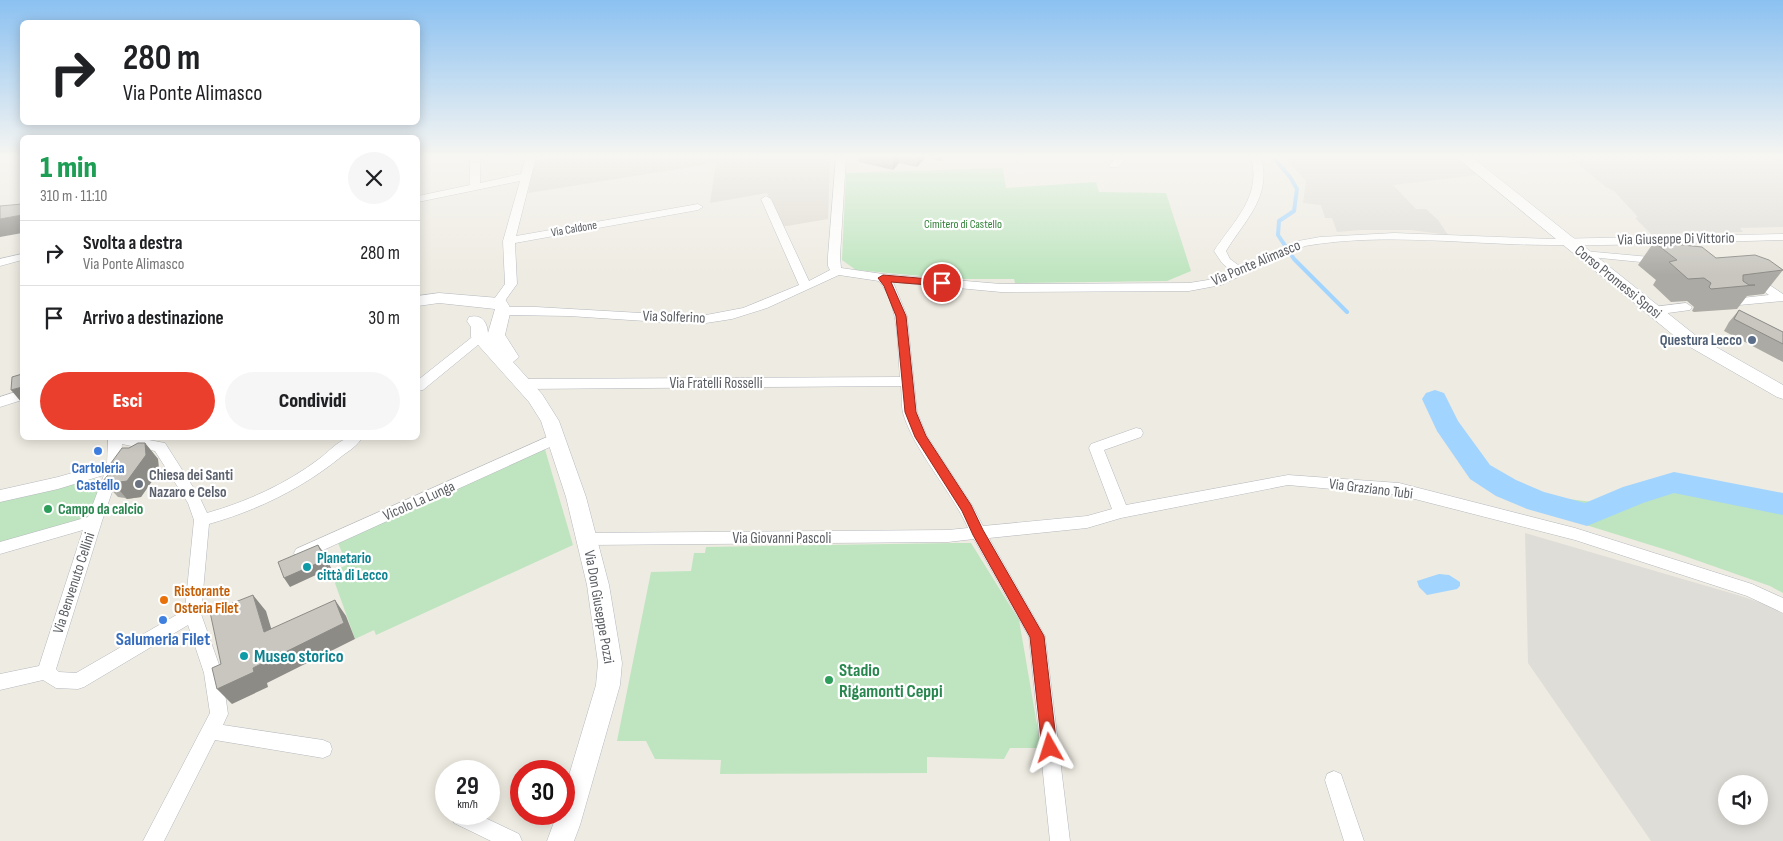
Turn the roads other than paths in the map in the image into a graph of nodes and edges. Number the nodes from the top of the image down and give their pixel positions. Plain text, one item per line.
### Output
1 (521, 196) edge
2 (838, 196) edge
3 (1256, 196) edge
4 (1512, 196) edge
5 (766, 199) dead end
6 (698, 207) dead end
7 (1783, 237) edge
8 (509, 241) junction
9 (1569, 242) junction
10 (1584, 254) junction
11 (20, 258) edge
12 (1669, 262) edge
13 (0, 263) edge
14 (837, 271) junction
15 (1240, 272) junction
16 (1751, 272) edge
17 (883, 278) junction
18 (806, 287) junction
19 (420, 301) edge
20 (420, 301) edge
21 (1732, 303) edge
22 (496, 307) junction
23 (1685, 311) dead end
24 (1656, 314) junction
25 (475, 325) junction
26 (908, 381) junction
27 (523, 382) junction
28 (420, 385) edge
29 (1783, 393) edge
30 (20, 396) edge
31 (0, 402) edge
32 (1136, 433) dead end
33 (556, 438) junction
34 (115, 440) edge
35 (125, 440) edge
36 (352, 440) edge
37 (114, 466) junction
38 (0, 496) edge
39 (1121, 512) junction
40 (202, 520) junction
41 (94, 521) junction
42 (978, 531) junction
43 (587, 539) junction
44 (0, 548) edge
45 (290, 559) edge
46 (1783, 606) edge
47 (193, 614) junction
48 (46, 672) junction
49 (0, 682) edge
50 (210, 731) junction
51 (323, 749) dead end
52 (1334, 780) dead end
53 (479, 825) edge
54 (153, 841) edge
55 (512, 841) edge
56 (560, 841) edge
57 (1060, 841) edge
58 (1354, 841) edge

1 - 8 street
2 - 14 street
3 - 15 street
4 - 9 street, Corso Promessi Sposi
5 - 18 street
6 - 8 street, Via Caldone
7 - 9 street, Via Giuseppe Di Vittorio
8 - 22 street
9 - 10 street, Corso Promessi Sposi
9 - 15 street, Via Ponte Alimasco
10 - 12 street
10 - 24 street, Corso Promessi Sposi
11 - 13 street
14 - 17 street, Via Ponte Alimasco
14 - 18 street, Via Solferino
15 - 17 street, Via Ponte Alimasco
16 - 21 street
17 - 26 street
18 - 22 street, Via Solferino
19 - 22 street, Via Don Giuseppe Pozzi
20 - 25 street, Via Don Giuseppe Pozzi
22 - 25 street
22 - 27 street, Via Don Giuseppe Pozzi
23 - 24 street
24 - 29 street, Corso Promessi Sposi
25 - 27 street, Via Don Giuseppe Pozzi
25 - 28 street
26 - 27 street, Via Fratelli Rosselli
26 - 42 street
27 - 33 street, Via Don Giuseppe Pozzi
30 - 31 street
32 - 39 street
33 - 43 street, Via Don Giuseppe Pozzi
33 - 45 street, Vicolo La Lunga
34 - 37 street, Via Benvenuto Cellini
35 - 40 street
36 - 40 street
37 - 38 street
37 - 41 street, Via Benvenuto Cellini
39 - 42 street, Via Graziano Tubi
39 - 46 street, Via Graziano Tubi
40 - 47 street
41 - 44 street
41 - 48 street, Via Benvenuto Cellini
42 - 43 street, Via Giovanni Pascoli
42 - 57 street
43 - 56 street, Via Don Giuseppe Pozzi
47 - 48 street
47 - 50 street
48 - 49 street
50 - 51 street
50 - 54 street
52 - 58 street
53 - 55 street

